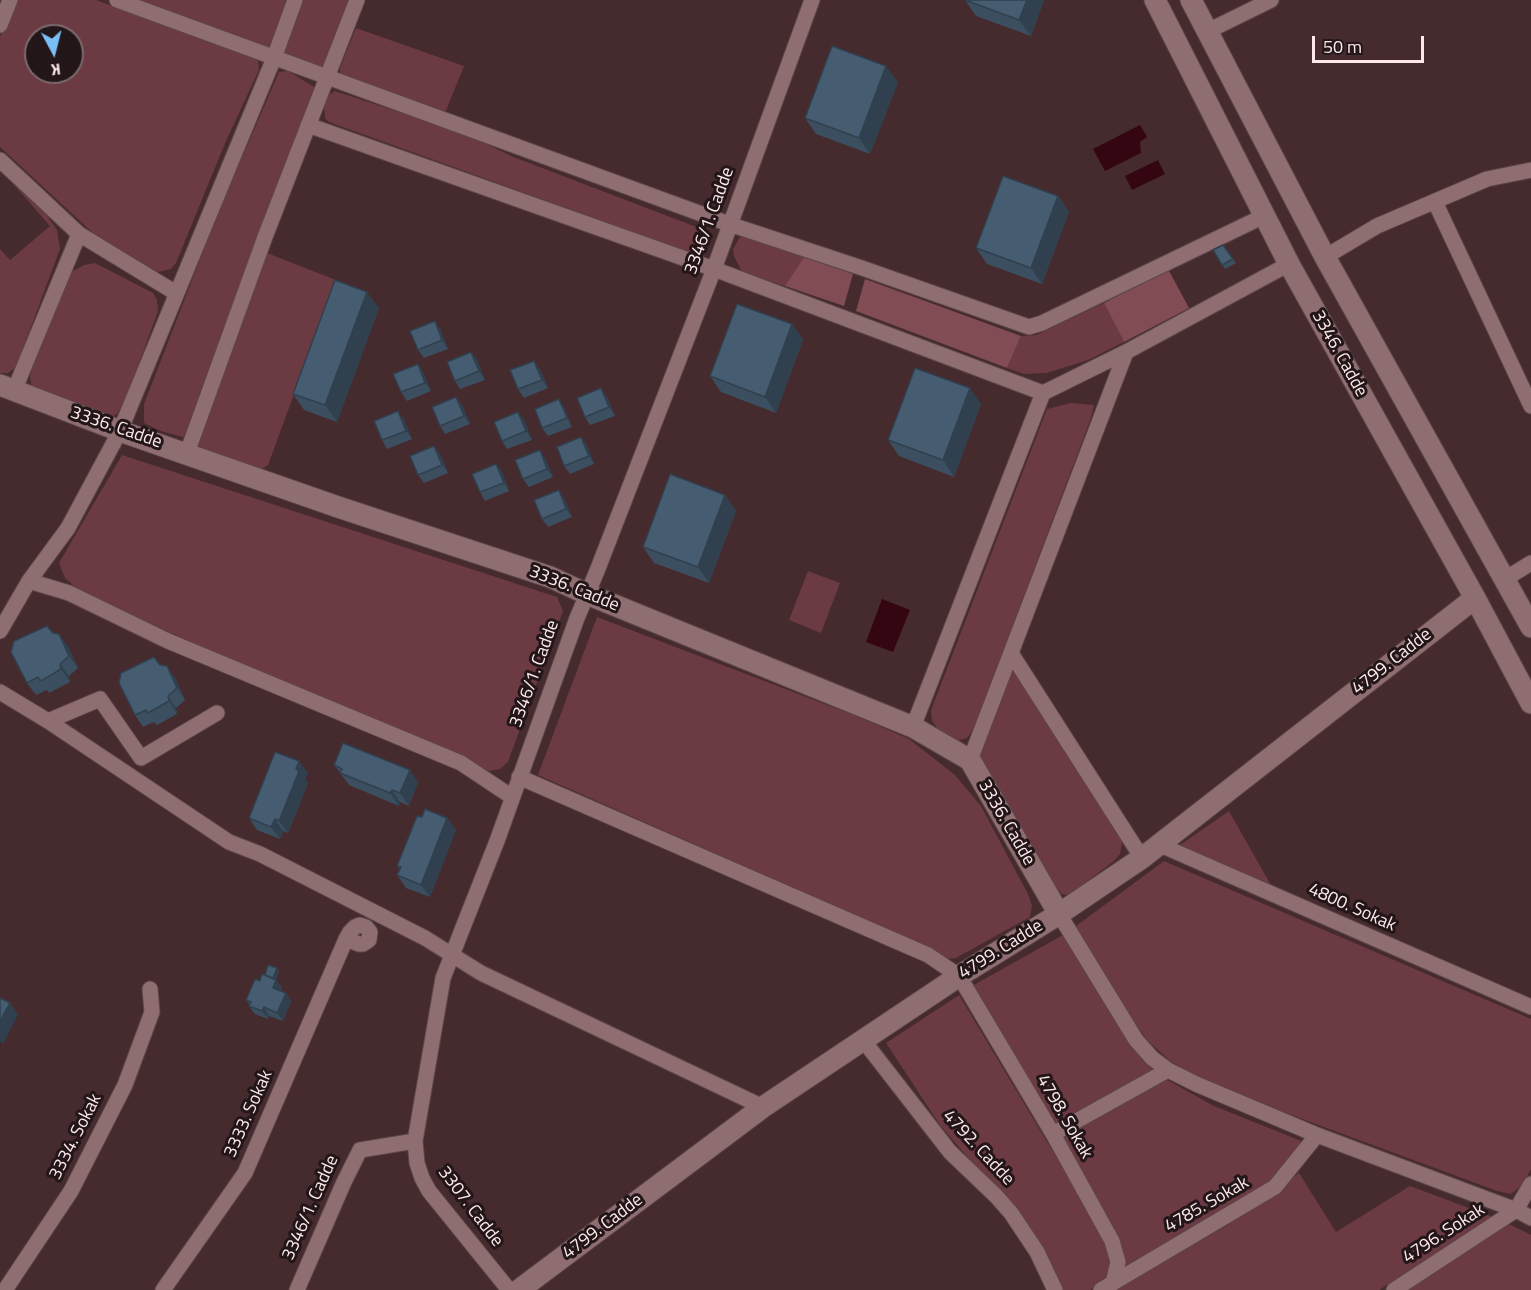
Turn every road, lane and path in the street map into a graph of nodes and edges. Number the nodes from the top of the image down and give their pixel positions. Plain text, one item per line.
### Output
1 (10, 0) edge
2 (117, 0) edge
3 (295, 0) edge
4 (357, 0) edge
5 (812, 0) edge
6 (1155, 0) edge
7 (1191, 0) edge
8 (1271, 0) edge
9 (0, 25) edge
10 (1208, 31) junction
11 (274, 58) junction
12 (327, 78) junction
13 (308, 125) junction
14 (3, 168) edge
15 (1531, 170) edge
16 (1435, 202) junction
17 (1264, 216) junction
18 (729, 224) junction
19 (79, 234) junction
20 (1325, 257) junction
21 (1289, 264) junction
22 (714, 269) junction
23 (176, 293) junction
24 (1126, 352) junction
25 (7, 388) edge
26 (1043, 393) junction
27 (1531, 406) edge
28 (120, 430) junction
29 (187, 453) junction
30 (1531, 563) edge
31 (1505, 579) junction
32 (29, 581) junction
33 (587, 594) junction
34 (1475, 598) junction
35 (1531, 627) edge
36 (0, 631) edge
37 (1011, 653) junction
38 (0, 692) edge
39 (1531, 703) edge
40 (218, 713) dead end
41 (48, 721) junction
42 (913, 727) junction
43 (970, 760) junction
44 (519, 777) junction
45 (512, 797) junction
46 (1158, 844) junction
47 (1142, 858) junction
48 (1059, 914) junction
49 (346, 939) dead end
50 (451, 955) junction
51 (959, 976) junction
52 (150, 989) dead end
53 (1531, 1007) edge
54 (863, 1040) junction
55 (1168, 1070) junction
56 (763, 1107) junction
57 (1053, 1134) junction
58 (1317, 1135) junction
59 (415, 1142) junction
60 (1531, 1184) edge
61 (1516, 1210) junction
62 (1531, 1218) edge
63 (1107, 1286) edge
64 (4, 1290) edge
65 (163, 1290) edge
66 (297, 1290) edge
67 (509, 1290) edge
68 (519, 1290) edge
69 (1055, 1290) edge
70 (1394, 1290) edge

1 - 9 street
2 - 11 street
3 - 11 street
4 - 12 street
5 - 18 street, 3346/1. Cadde
6 - 17 street, 3346. Cadde
7 - 10 street, 3346. Cadde
8 - 10 street
10 - 20 street, 3346. Cadde
11 - 12 street
11 - 23 street
12 - 13 street
12 - 18 street
13 - 22 street
13 - 29 street
14 - 19 street
15 - 16 street
16 - 20 street
16 - 27 street
17 - 18 street
17 - 21 street, 3346. Cadde
18 - 22 street, 3346/1. Cadde
19 - 23 street
19 - 25 street
20 - 31 street, 3346. Cadde
21 - 24 street
21 - 34 street, 3346. Cadde
22 - 26 street
22 - 33 street, 3346/1. Cadde
23 - 28 street
24 - 26 street
24 - 37 street
25 - 28 street, 3336. Cadde
26 - 42 street
28 - 29 street, 3336. Cadde
28 - 32 street
29 - 33 street, 3336. Cadde
30 - 31 street
31 - 35 street, 3346. Cadde
32 - 36 street
32 - 45 street
33 - 42 street, 3336. Cadde
33 - 44 street, 3346/1. Cadde
34 - 39 street, 3346. Cadde
34 - 46 street, 4799. Cadde
37 - 43 street
37 - 47 street
38 - 41 street
40 - 41 street
41 - 50 street
42 - 43 street, 3336. Cadde
43 - 48 street, 3336. Cadde
44 - 45 street, 3346/1. Cadde
44 - 51 street
45 - 50 street, 3346/1. Cadde
46 - 47 street, 4799. Cadde
46 - 53 street, 4800. Sokak
47 - 48 street, 4799. Cadde
48 - 51 street, 4799. Cadde
48 - 55 street
49 - 65 street, 3333. Sokak
50 - 56 street
50 - 59 street, 3346/1. Cadde
51 - 54 street, 4799. Cadde
51 - 57 street, 4798. Sokak
52 - 64 street, 3334. Sokak
54 - 56 street, 4799. Cadde
54 - 69 street, 4792. Cadde
55 - 57 street
55 - 58 street
56 - 68 street, 4799. Cadde
57 - 63 street, 4798. Sokak
58 - 61 street
58 - 63 street, 4785. Sokak
59 - 66 street, 3346/1. Cadde
59 - 67 street, 3307. Cadde
60 - 61 street
61 - 62 street
61 - 70 street, 4796. Sokak

